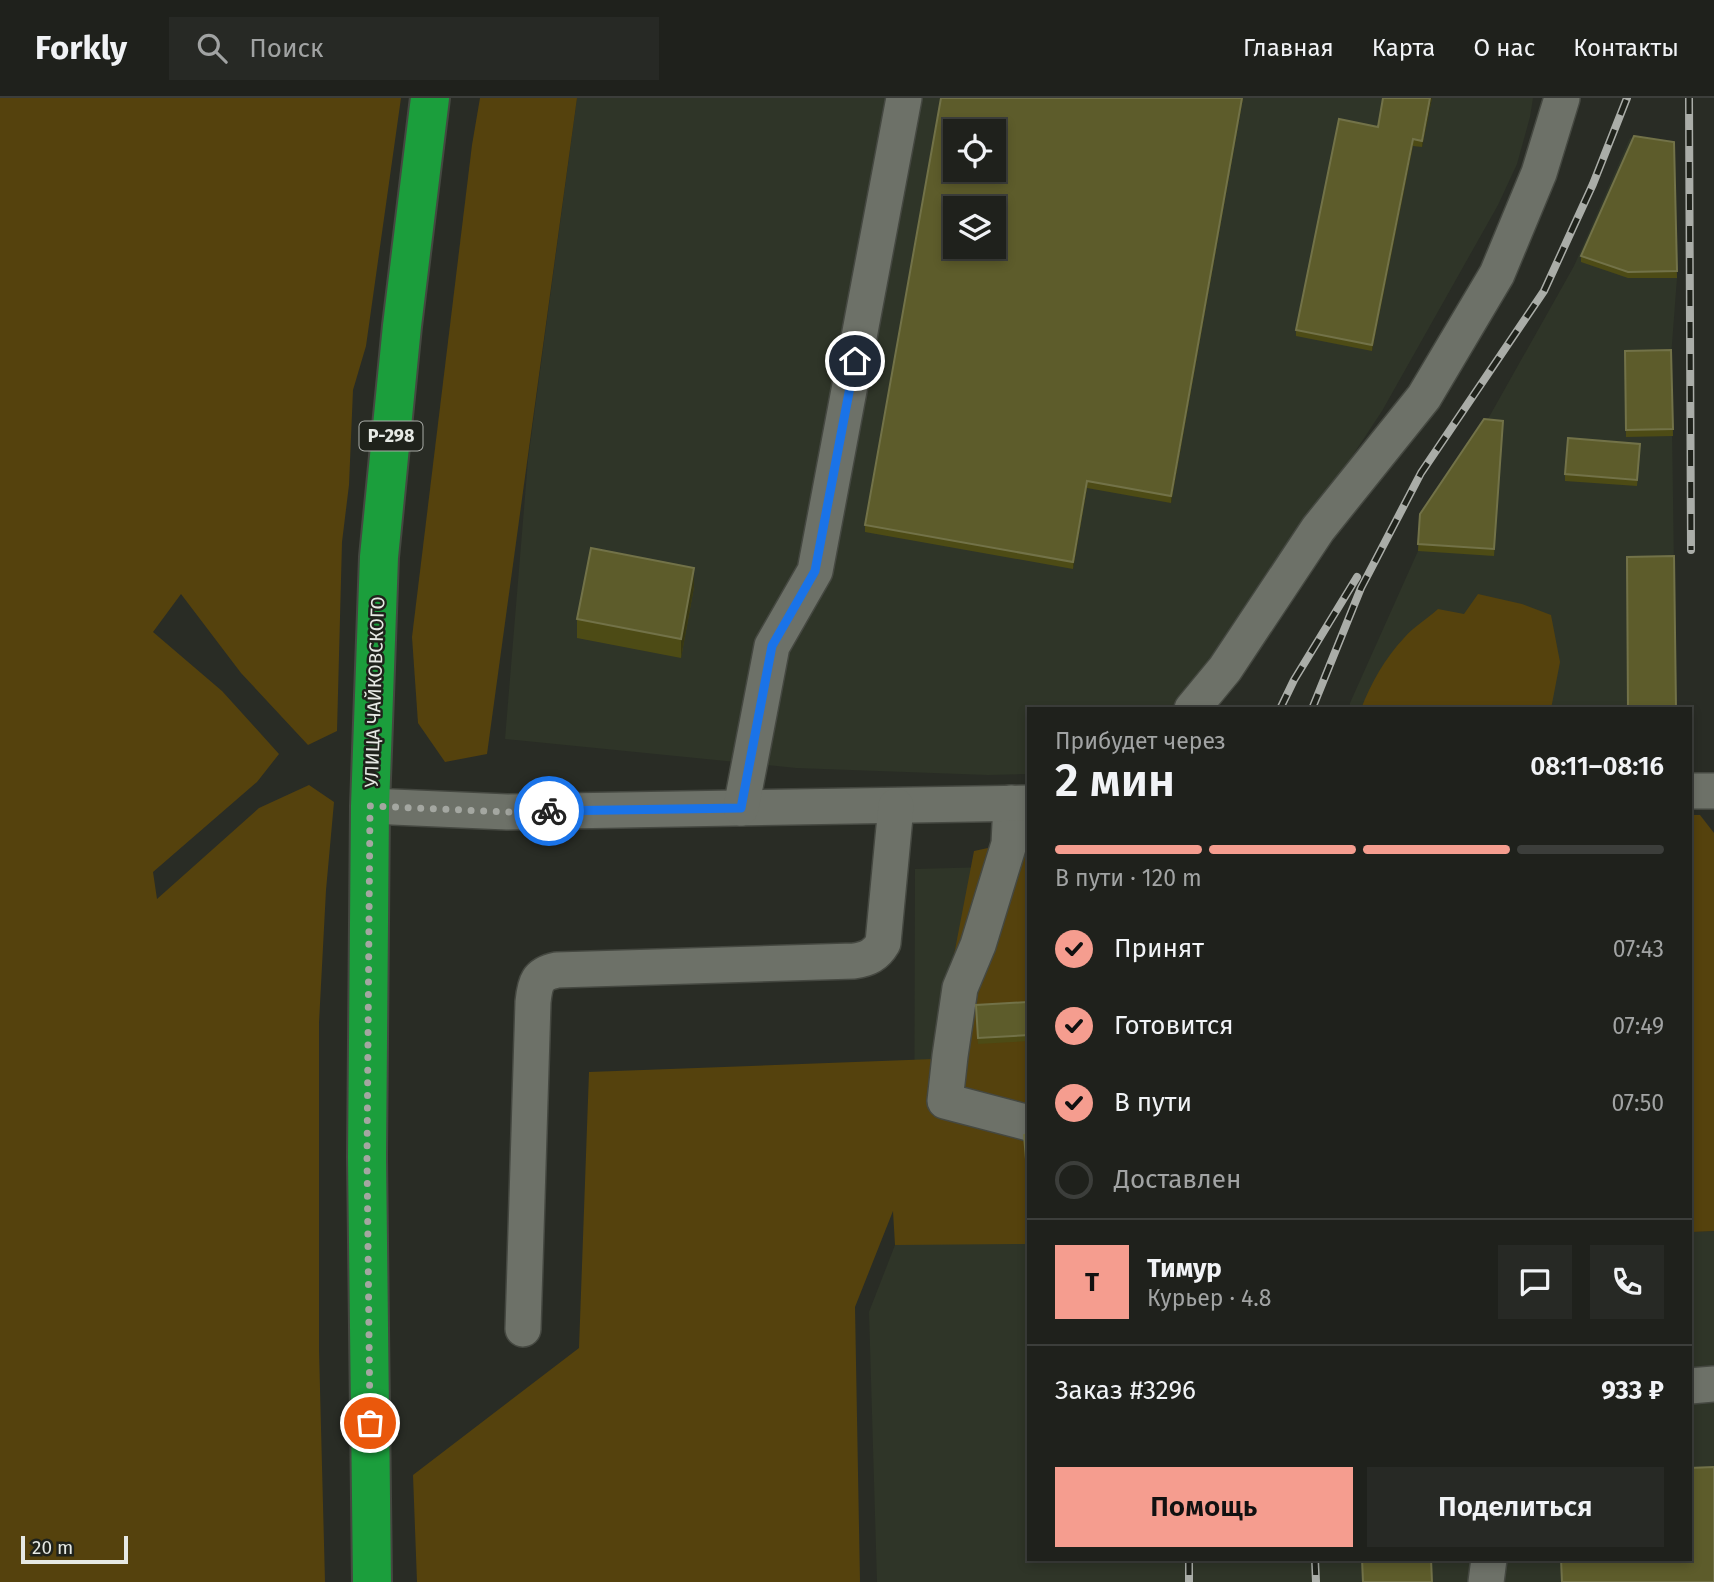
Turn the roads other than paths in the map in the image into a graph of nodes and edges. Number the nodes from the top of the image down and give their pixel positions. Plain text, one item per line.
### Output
1 (430, 98) edge
2 (904, 98) edge
3 (1562, 98) edge
4 (1194, 707) edge
5 (1692, 791) edge
6 (1714, 791) edge
7 (1020, 803) edge
8 (370, 806) junction
9 (896, 806) junction
10 (741, 808) junction
11 (1027, 1122) edge
12 (523, 1329) dead end
13 (1714, 1384) edge
14 (1692, 1386) edge
15 (1489, 1561) edge
16 (372, 1582) edge
17 (1486, 1582) edge

1 - 8 highway, УЛИЦА ЧАЙКОВСКОГО / Р-298
2 - 10 street
3 - 4 street
5 - 6 street
7 - 9 street
7 - 11 street
8 - 10 street
8 - 16 highway, УЛИЦА ЧАЙКОВСКОГО / Р-298
9 - 10 street
9 - 12 street
13 - 14 street
15 - 17 street

